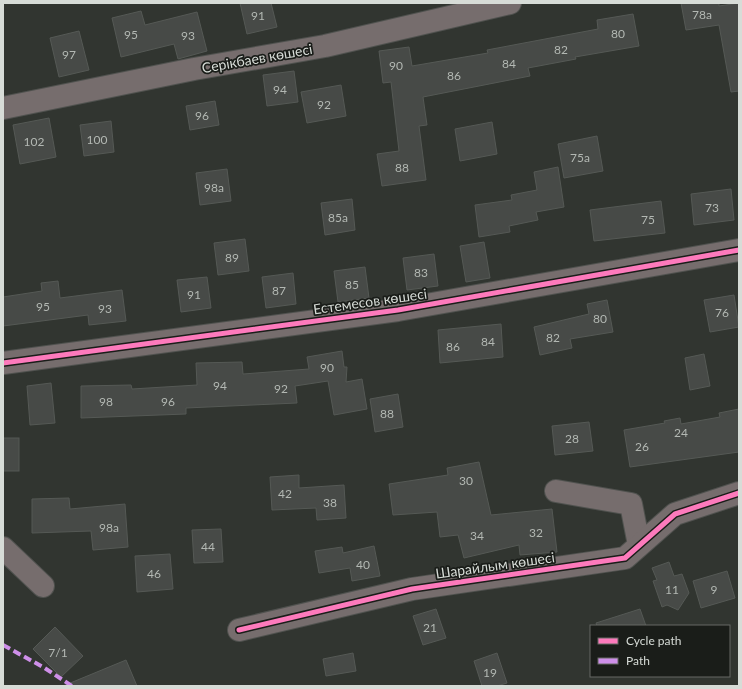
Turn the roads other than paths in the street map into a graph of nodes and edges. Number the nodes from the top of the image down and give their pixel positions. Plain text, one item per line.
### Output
1 (510, 3) edge
2 (3, 108) edge
3 (739, 250) edge
4 (3, 363) edge
5 (556, 491) dead end
6 (739, 493) edge
7 (640, 545) junction
8 (3, 548) edge
9 (43, 586) dead end
10 (239, 630) dead end

1 - 2 street, Серікбаев көшесі
3 - 4 street, Естемесов көшесі
5 - 7 street
6 - 7 street, Шарайлым көшесі
7 - 10 street, Шарайлым көшесі
8 - 9 street

